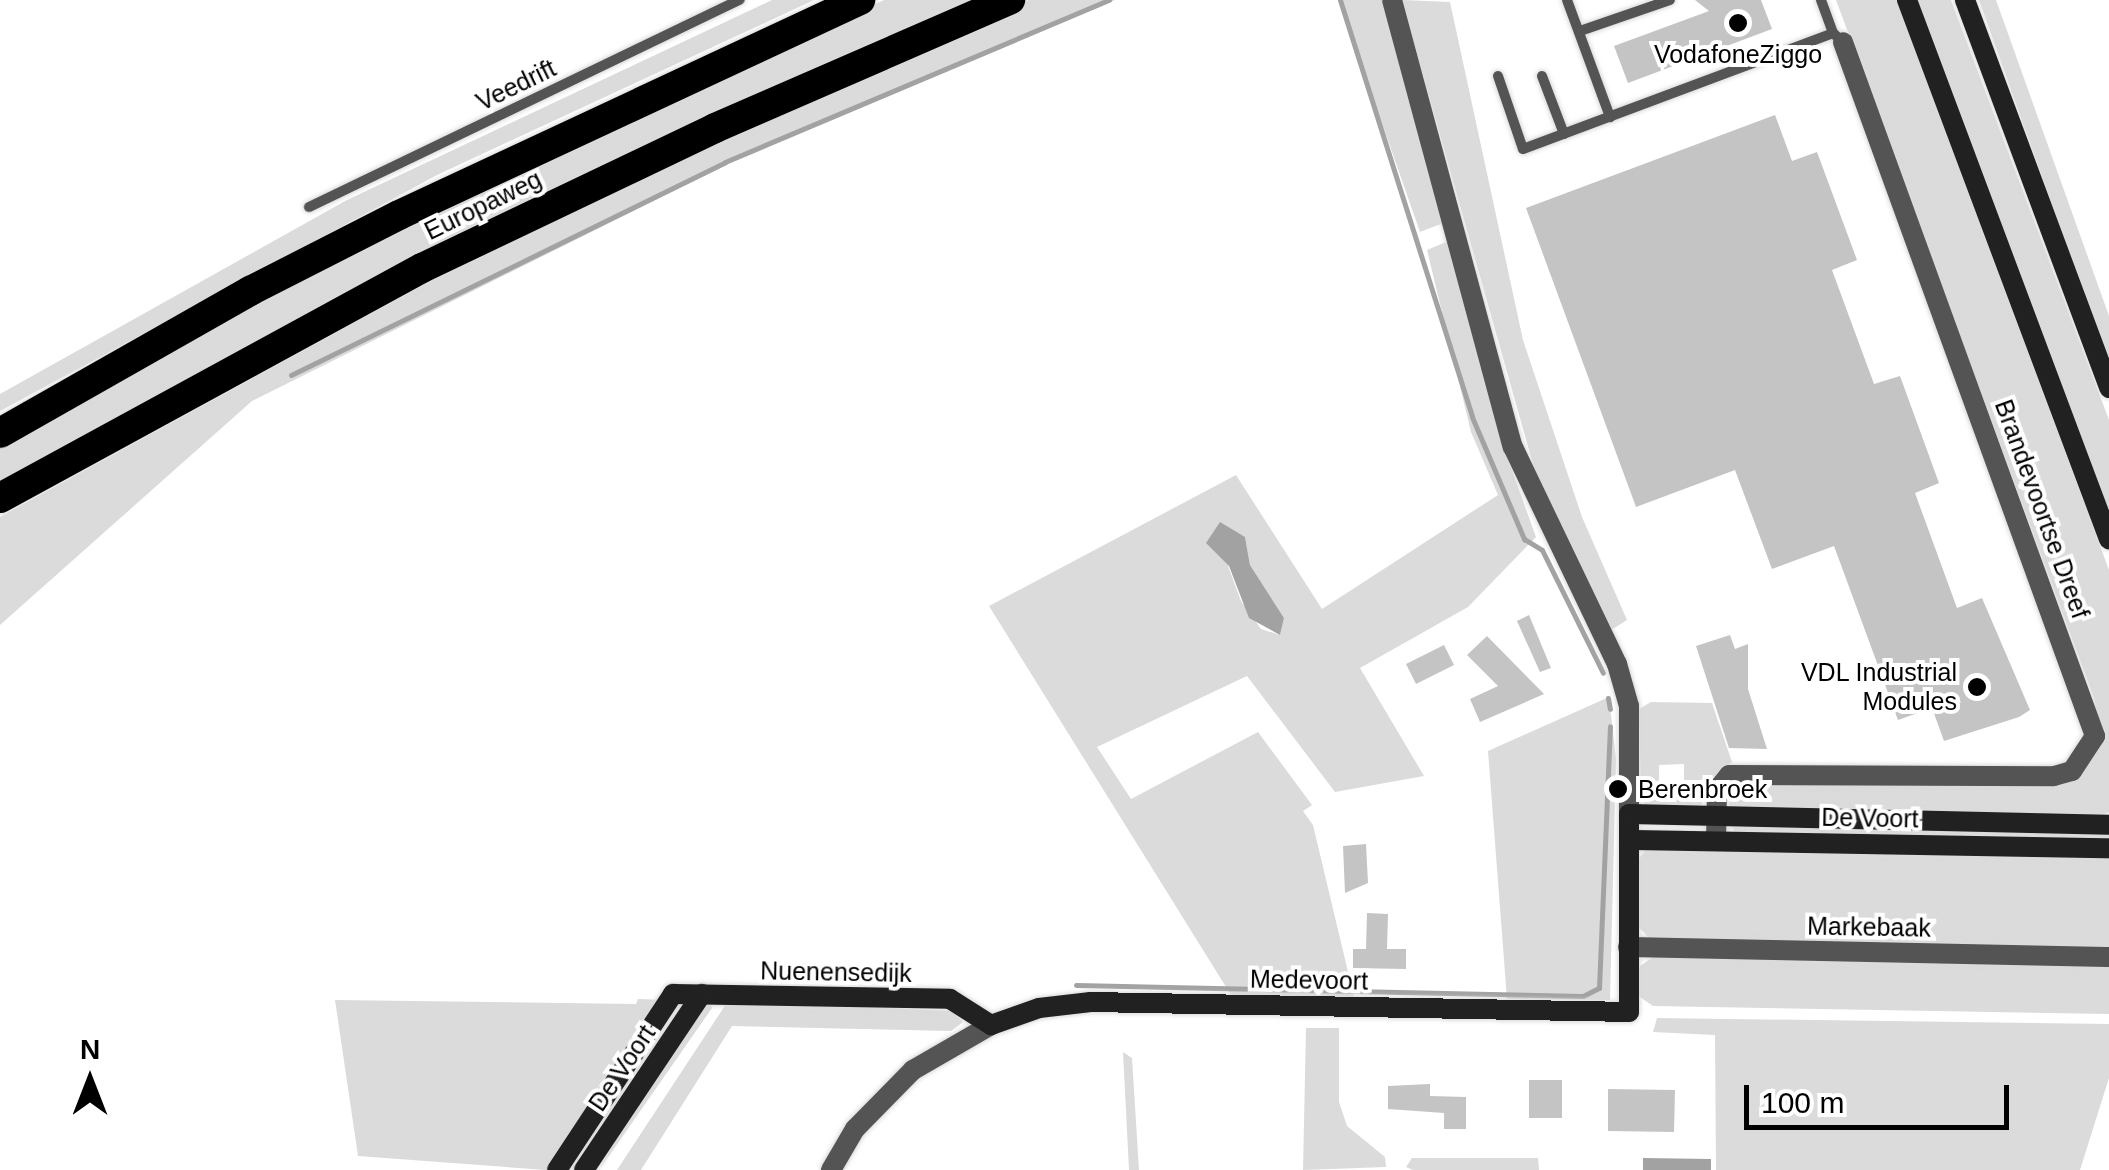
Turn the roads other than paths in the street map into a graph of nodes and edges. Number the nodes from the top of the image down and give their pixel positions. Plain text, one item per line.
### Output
1 (740, 0) edge
2 (860, 0) edge
3 (1010, 0) edge
4 (1392, 0) edge
5 (1567, 0) edge
6 (1670, 0) edge
7 (1821, 0) edge
8 (1907, 0) edge
9 (1965, 0) edge
10 (1580, 32) junction
11 (1838, 38) junction
12 (1498, 76) dead end
13 (1542, 76) dead end
14 (1610, 117) junction
15 (1564, 134) junction
16 (309, 207) dead end
17 (2109, 388) edge
18 (0, 433) edge
19 (0, 498) edge
20 (2109, 539) edge
21 (1630, 814) junction
22 (2108, 824) edge
23 (1716, 830) junction
24 (1629, 840) junction
25 (2109, 848) edge
26 (1628, 947) junction
27 (2109, 956) edge
28 (673, 994) joint
29 (702, 994) junction
30 (991, 1025) junction
31 (557, 1170) edge
32 (584, 1170) edge
33 (831, 1170) edge

1 - 16 lane, Veedrift
2 - 18 highway, Europaweg
3 - 19 highway, Europaweg
4 - 21 street
5 - 10 lane
6 - 10 lane
7 - 11 lane
8 - 20 street, Brandevoortse Dreef
9 - 17 street
10 - 14 lane
11 - 14 lane
11 - 23 street, Brandevoortse Dreef
12 - 15 lane
13 - 15 lane
14 - 15 lane
21 - 23 street, De Voort
21 - 24 street
22 - 23 street, De Voort
23 - 24 street, De Voort
23 - 25 street, De Voort
24 - 26 street
26 - 27 street, Markebaak
26 - 30 street, Medevoort
28 - 29 street, Nuenensedijk
28 - 31 street, De Voort
29 - 30 street, Nuenensedijk
29 - 32 street, De Voort
30 - 33 street

